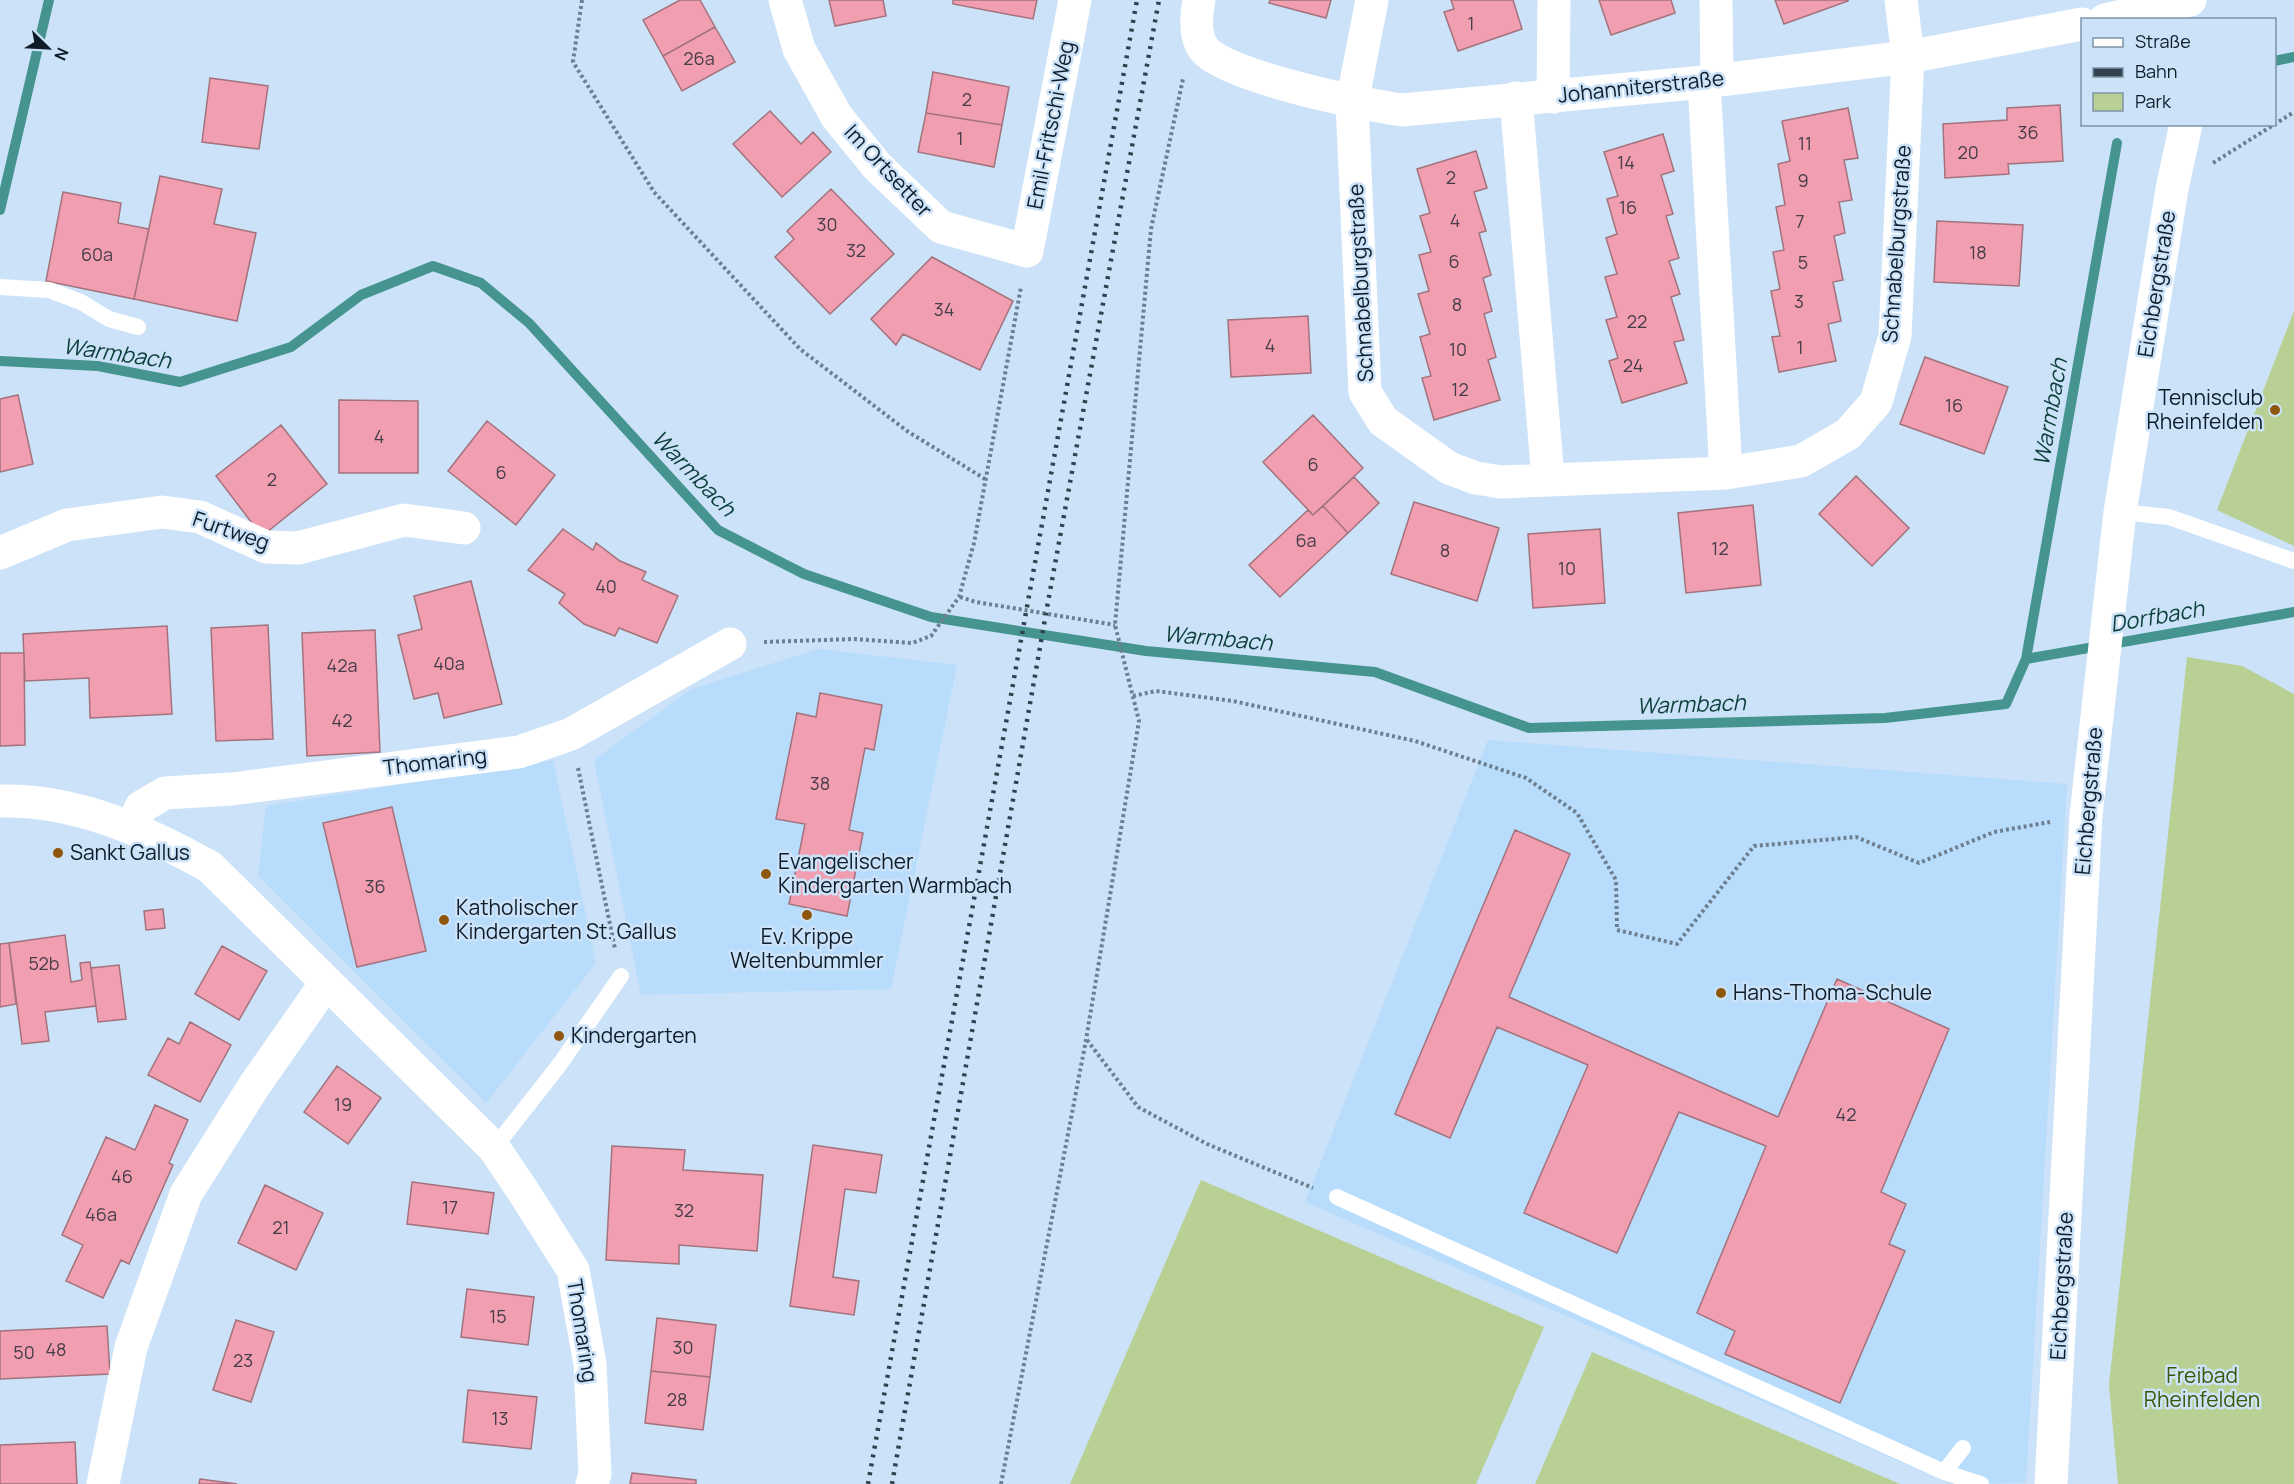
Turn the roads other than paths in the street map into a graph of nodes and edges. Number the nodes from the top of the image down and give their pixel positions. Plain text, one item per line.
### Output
1 (785, 0) edge
2 (1075, 0) edge
3 (1199, 0) edge
4 (1372, 0) edge
5 (1554, 0) edge
6 (1716, 0) edge
7 (1901, 0) edge
8 (2190, 0) edge
9 (2210, 0) edge
10 (2114, 18) edge
11 (2206, 18) edge
12 (2081, 24) edge
13 (1908, 57) junction
14 (1711, 81) junction
15 (1553, 97) junction
16 (1516, 98) junction
17 (1352, 103) junction
18 (2186, 126) edge
19 (1027, 250) joint
20 (0, 287) edge
21 (138, 327) dead end
22 (1726, 473) junction
23 (1548, 478) junction
24 (2120, 512) junction
25 (464, 528) dead end
26 (0, 553) edge
27 (2294, 561) edge
28 (730, 644) road end
29 (0, 801) edge
30 (132, 827) junction
31 (621, 976) road end
32 (326, 983) junction
33 (494, 1148) junction
34 (1337, 1197) road end
35 (1963, 1448) dead end
36 (1944, 1472) junction
37 (103, 1484) edge
38 (592, 1484) edge
39 (1981, 1484) edge
40 (2051, 1484) edge

1 - 19 street, Im Ortsetter
2 - 19 street, Emil-Fritschi-Weg
3 - 17 street, Johanniterstraße
4 - 17 street, Schnabelburgstraße
5 - 15 street
6 - 14 street
7 - 13 street, Schnabelburgstraße
8 - 10 street
9 - 11 street
12 - 13 street, Johanniterstraße
13 - 14 street, Johanniterstraße
13 - 22 street, Schnabelburgstraße
14 - 15 street, Johanniterstraße
14 - 22 street
15 - 16 street, Johanniterstraße
16 - 17 street, Johanniterstraße
16 - 23 street
17 - 23 street, Schnabelburgstraße
18 - 24 street, Eichbergstraße
20 - 21 lane
22 - 23 street, Schnabelburgstraße
24 - 27 lane
24 - 40 street, Eichbergstraße
25 - 26 street, Furtweg
28 - 30 street, Thomaring
29 - 30 street, Thomaring
30 - 32 street, Thomaring
31 - 33 lane
32 - 33 street, Thomaring
32 - 37 street
33 - 38 street, Thomaring
34 - 36 lane
35 - 36 lane
36 - 39 lane

